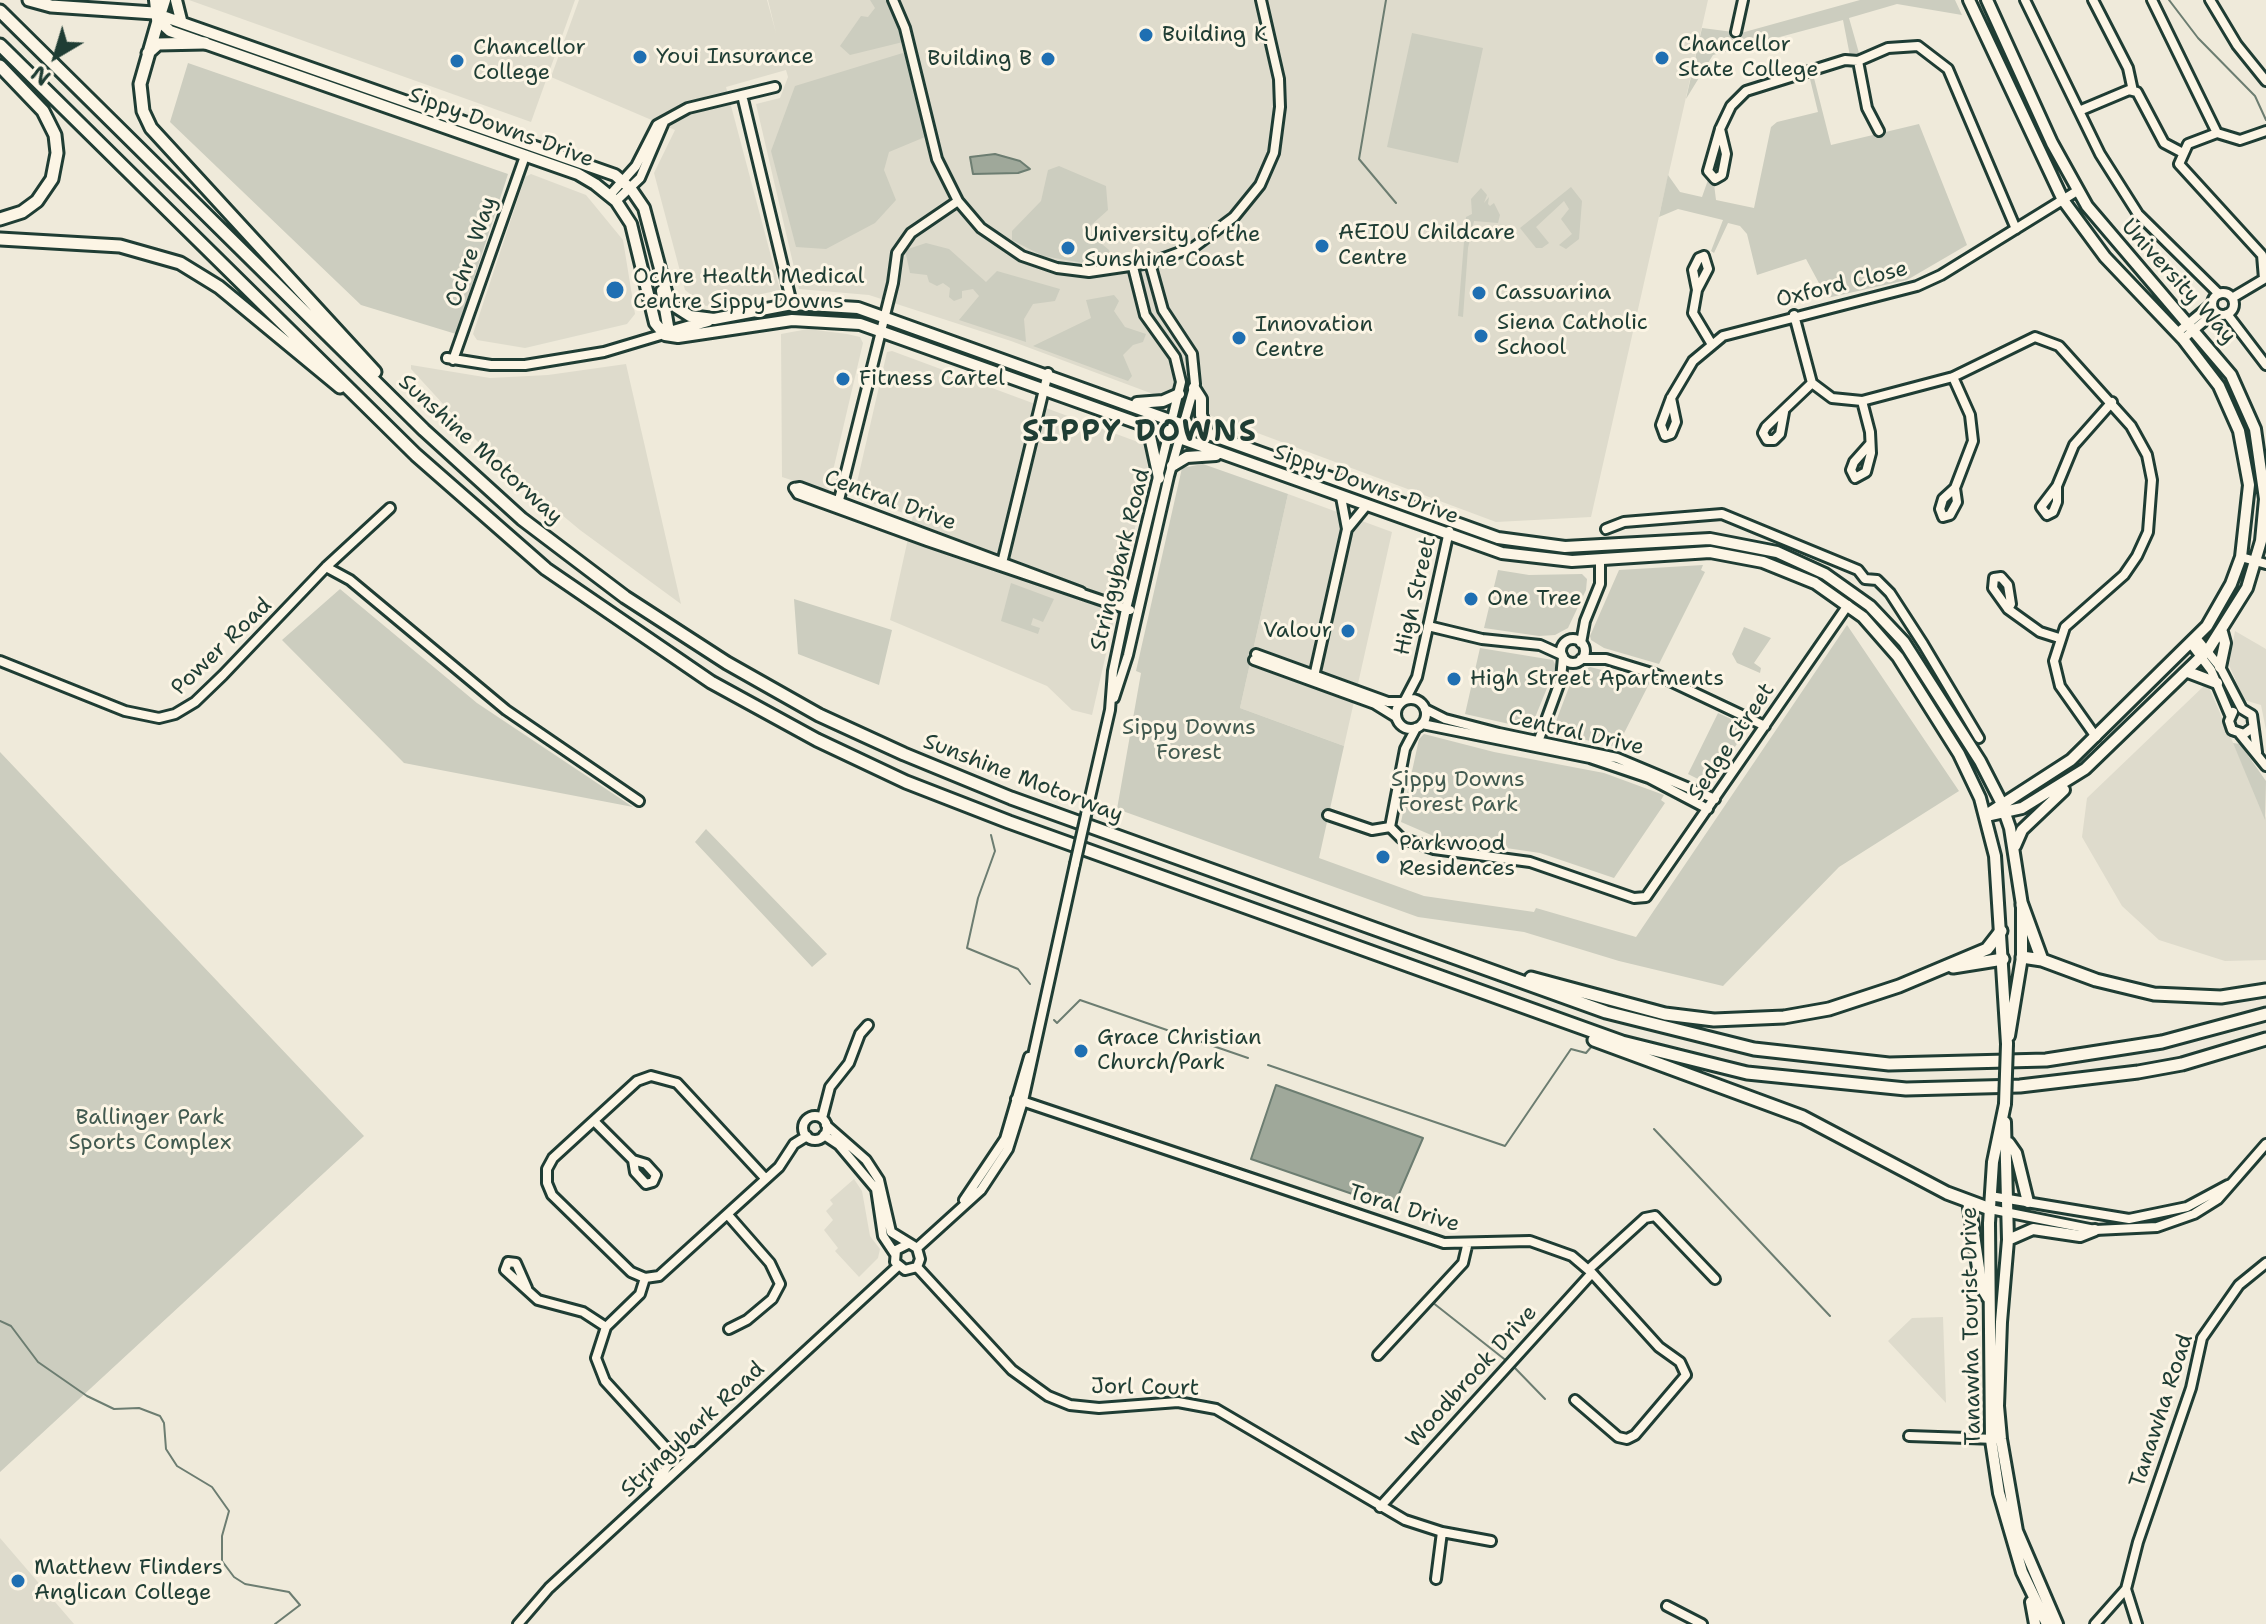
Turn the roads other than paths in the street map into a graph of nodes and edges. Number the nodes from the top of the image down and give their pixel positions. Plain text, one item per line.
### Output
1 (29, 0) edge
2 (111, 0) edge
3 (165, 0) edge
4 (176, 0) edge
5 (893, 0) edge
6 (1261, 0) edge
7 (1743, 0) edge
8 (1969, 0) edge
9 (1987, 0) edge
10 (2025, 0) edge
11 (2093, 0) edge
12 (2152, 0) edge
13 (2210, 0) edge
14 (66, 6) junction
15 (0, 11) edge
16 (157, 12) edge
17 (181, 20) junction
18 (1736, 32) dead end
19 (205, 43) junction
20 (0, 45) edge
21 (147, 53) junction
22 (1858, 61) junction
23 (0, 66) edge
24 (2264, 76) edge
25 (775, 87) dead end
26 (2133, 91) junction
27 (742, 95) junction
28 (2079, 111) junction
29 (1720, 129) junction
30 (1879, 131) dead end
31 (2266, 131) edge
32 (2217, 133) junction
33 (2183, 153) junction
34 (525, 156) junction
35 (628, 185) junction
36 (2077, 191) junction
37 (613, 198) junction
38 (2063, 200) junction
39 (958, 201) junction
40 (0, 219) edge
41 (2016, 229) junction
42 (0, 239) edge
43 (1150, 263) junction
44 (1133, 267) junction
45 (2265, 281) edge
46 (662, 283) junction
47 (1697, 290) dead end
48 (2219, 294) junction
49 (2232, 298) junction
50 (792, 304) junction
51 (2214, 308) junction
52 (2227, 314) junction
53 (883, 315) junction
54 (1794, 315) junction
55 (714, 319) junction
56 (2192, 326) junction
57 (879, 330) junction
58 (664, 334) junction
59 (2180, 336) junction
60 (1711, 343) junction
61 (2266, 365) edge
62 (1048, 373) junction
63 (1953, 377) junction
64 (1812, 383) junction
65 (1194, 388) junction
66 (1043, 389) junction
67 (352, 392) junction
68 (1179, 394) junction
69 (1671, 398) dead end
70 (1862, 401) junction
71 (2112, 402) junction
72 (1131, 404) junction
73 (1784, 412) dead end
74 (1179, 421) junction
75 (1148, 427) junction
76 (424, 430) junction
77 (1208, 432) junction
78 (1175, 437) junction
79 (1870, 444) dead end
80 (1222, 454) junction
81 (1172, 466) junction
82 (1159, 478) junction
83 (2057, 486) dead end
84 (1955, 488) dead end
85 (1341, 497) junction
86 (1366, 506) junction
87 (390, 508) dead end
88 (1451, 522) junction
89 (1347, 529) junction
90 (1606, 529) dead end
91 (1448, 536) junction
92 (2241, 557) junction
93 (1600, 559) junction
94 (2261, 562) edge
95 (1002, 564) junction
96 (326, 567) junction
97 (1865, 579) junction
98 (1855, 594) junction
99 (1848, 605) junction
100 (1126, 609) junction
101 (2008, 609) dead end
102 (1138, 613) junction
103 (1585, 621) junction
104 (1428, 626) junction
105 (2222, 632) junction
106 (2059, 638) junction
107 (1568, 640) junction
108 (2194, 642) junction
109 (1582, 644) junction
110 (1540, 645) junction
111 (2205, 654) junction
112 (1562, 656) junction
113 (1255, 657) dead end
114 (1606, 659) junction
115 (1579, 660) junction
116 (0, 661) edge
117 (2220, 667) junction
118 (2188, 672) junction
119 (1417, 677) junction
120 (1313, 678) junction
121 (1561, 679) junction
122 (2217, 683) junction
123 (1403, 701) junction
124 (1423, 706) junction
125 (2242, 709) junction
126 (1110, 710) junction
127 (2230, 715) junction
128 (1398, 720) junction
129 (1419, 726) junction
130 (1765, 726) junction
131 (2252, 728) junction
132 (2240, 734) junction
133 (2096, 737) junction
134 (1979, 738) dead end
135 (1538, 743) junction
136 (2107, 748) junction
137 (1405, 749) junction
138 (2257, 752) junction
139 (2266, 766) edge
140 (2085, 769) junction
141 (1715, 799) junction
142 (639, 801) dead end
143 (2001, 802) junction
144 (1708, 809) junction
145 (2005, 814) junction
146 (1328, 815) dead end
147 (1986, 815) junction
148 (1390, 827) junction
149 (2015, 856) junction
150 (2022, 905) junction
151 (2001, 931) junction
152 (1431, 949) junction
153 (2022, 957) junction
154 (2003, 959) junction
155 (2042, 960) junction
156 (1940, 968) junction
157 (2266, 990) edge
158 (1477, 991) junction
159 (2266, 1014) edge
160 (868, 1025) dead end
161 (2266, 1039) edge
162 (2007, 1044) junction
163 (2266, 1046) edge
164 (2221, 1053) junction
165 (1020, 1100) junction
166 (2004, 1110) junction
167 (594, 1121) junction
168 (824, 1122) junction
169 (824, 1135) junction
170 (807, 1136) junction
171 (2008, 1141) junction
172 (2266, 1144) edge
173 (633, 1160) dead end
174 (765, 1178) junction
175 (2235, 1181) junction
176 (1990, 1196) junction
177 (2007, 1198) junction
178 (2028, 1202) junction
179 (1969, 1204) junction
180 (1990, 1209) junction
181 (2007, 1212) junction
182 (728, 1215) junction
183 (2095, 1230) junction
184 (2008, 1240) junction
185 (912, 1246) junction
186 (1467, 1246) junction
187 (895, 1254) junction
188 (2266, 1263) edge
189 (898, 1266) junction
190 (917, 1267) junction
191 (1590, 1271) junction
192 (645, 1278) junction
193 (1715, 1279) dead end
194 (527, 1288) dead end
195 (1988, 1297) junction
196 (606, 1327) junction
197 (729, 1329) dead end
198 (1378, 1355) dead end
199 (1575, 1400) dead end
200 (1909, 1436) dead end
201 (1996, 1439) junction
202 (668, 1450) junction
203 (696, 1451) junction
204 (649, 1495) junction
205 (1380, 1507) junction
206 (1442, 1532) junction
207 (1491, 1541) dead end
208 (2022, 1572) junction
209 (1436, 1579) dead end
210 (2126, 1589) junction
211 (1667, 1606) dead end
212 (518, 1624) edge
213 (1702, 1624) edge
214 (2035, 1624) edge
215 (2047, 1624) edge
216 (2057, 1624) edge
217 (2095, 1624) edge
218 (2137, 1624) edge

1 - 14 highway
2 - 14 highway
3 - 16 main road
4 - 17 main road
5 - 39 street
6 - 43 street
7 - 18 street
8 - 38 main road, University Way
9 - 36 main road, University Way
10 - 28 street
11 - 26 street
12 - 32 street
13 - 24 street
14 - 16 highway
15 - 76 highway, Sunshine Motorway
16 - 17 main road, Sippy Downs Drive
16 - 19 main road, Sippy Downs Drive
16 - 21 highway
17 - 35 main road, Sippy Downs Drive
19 - 21 highway
19 - 34 main road, Sippy Downs Drive
20 - 67 highway, Sunshine Motorway
21 - 76 highway
22 - 29 street
22 - 30 street
22 - 41 street
23 - 40 highway
25 - 27 street
26 - 28 street
26 - 33 street
27 - 35 street
27 - 50 street
28 - 48 street
29 - 29 street
31 - 32 street
32 - 33 street
33 - 45 street
34 - 37 main road, Sippy Downs Drive
34 - 58 street, Ochre Way
35 - 37 street
35 - 46 main road, Sippy Downs Drive
36 - 38 street, Oxford Close
36 - 56 main road, University Way
37 - 58 main road, Sippy Downs Drive
38 - 41 street, Oxford Close
38 - 59 main road, University Way
39 - 44 street
39 - 53 street
41 - 54 street, Oxford Close
42 - 67 highway
43 - 44 street
43 - 65 street
44 - 68 street
45 - 49 street
46 - 55 main road, Sippy Downs Drive
46 - 58 main road
47 - 60 street
48 - 49 street
48 - 51 street
49 - 52 street
50 - 53 main road, Sippy Downs Drive
50 - 55 main road, Sippy Downs Drive
51 - 52 street
51 - 56 street
52 - 61 street
53 - 57 street
53 - 62 main road, Sippy Downs Drive
54 - 60 street, Oxford Close
54 - 64 street
55 - 58 main road
56 - 59 street
56 - 94 main road, University Way
57 - 58 main road, Sippy Downs Drive
57 - 66 main road, Sippy Downs Drive
57 - 95 street, Central Drive
59 - 92 main road, University Way
60 - 69 street, Oxford Close
62 - 66 street
62 - 72 main road, Sippy Downs Drive
63 - 70 street
63 - 71 street
63 - 84 street
64 - 70 street
64 - 73 street
65 - 74 street
65 - 77 main road
66 - 75 main road, Sippy Downs Drive
66 - 95 street
67 - 158 highway, Sunshine Motorway
68 - 72 main road
68 - 74 street
70 - 79 street
71 - 83 street
71 - 106 street
72 - 74 main road, Sippy Downs Drive
74 - 77 main road, Sippy Downs Drive
74 - 78 street, Stringybark Road
75 - 78 main road, Sippy Downs Drive
75 - 82 main road
76 - 152 highway, Sunshine Motorway
77 - 88 main road, Sippy Downs Drive
78 - 80 main road, Sippy Downs Drive
78 - 81 street, Stringybark Road
78 - 82 street, Stringybark Road
80 - 81 main road
80 - 85 main road, Sippy Downs Drive
81 - 102 street, Stringybark Road
82 - 100 street, Stringybark Road
85 - 86 main road, Sippy Downs Drive
85 - 89 street
86 - 89 street
86 - 91 main road, Sippy Downs Drive
87 - 96 street, Power Road
88 - 91 street, High Street
88 - 98 main road, Sippy Downs Drive
89 - 120 street
90 - 97 street
91 - 93 main road, Sippy Downs Drive
91 - 104 street, High Street
92 - 94 street
92 - 108 main road, University Way
93 - 99 main road, Sippy Downs Drive
93 - 103 street
94 - 105 main road, University Way
95 - 100 street, Central Drive
96 - 116 street, Power Road
96 - 142 street
97 - 98 street
97 - 134 street
98 - 99 main road
98 - 143 main road, Sippy Downs Drive
99 - 130 street, Sedge Street
99 - 147 main road, Sippy Downs Drive
100 - 102 street, Central Drive
100 - 126 street, Stringybark Road
101 - 106 street
102 - 126 street, Stringybark Road
103 - 107 street
103 - 109 street
104 - 110 street
104 - 119 street, High Street
105 - 111 main road, University Way
105 - 117 main road
106 - 133 street
107 - 109 street
107 - 110 street
107 - 112 street
108 - 111 street
108 - 133 main road, University Way
109 - 114 street
109 - 115 street
110 - 112 street
111 - 117 street
111 - 118 main road, University Way
111 - 122 street
112 - 115 street
112 - 121 street
113 - 120 street
114 - 115 street
114 - 130 street
115 - 121 street
117 - 125 street
118 - 122 main road
118 - 136 main road, University Way
119 - 123 street, High Street
119 - 124 street, High Street
120 - 123 street
120 - 128 street
121 - 135 street
122 - 127 street
123 - 124 street, Central Drive
123 - 128 street, High Street
124 - 129 street
124 - 135 street, Central Drive
125 - 127 street
125 - 131 street
126 - 165 street, Stringybark Road, bridge
127 - 132 street
128 - 129 street, Central Drive
128 - 137 street
129 - 135 street, Central Drive
129 - 137 street
130 - 141 street, Sedge Street
131 - 132 street
131 - 138 street
132 - 138 street
133 - 136 main road
133 - 143 main road, University Way
135 - 141 street, Central Drive
135 - 144 street, Central Drive
136 - 140 main road, University Way
137 - 148 street
138 - 139 street
140 - 145 main road, University Way
140 - 149 main road
141 - 144 street, Sedge Street
143 - 145 main road, Sippy Downs Drive
143 - 147 main road, University Way
144 - 148 street, Sedge Street
145 - 147 main road, University Way
145 - 149 main road, Sippy Downs Drive
146 - 148 street
147 - 151 main road, Sippy Downs Drive
149 - 150 main road, Sippy Downs Drive
150 - 153 main road, Sippy Downs Drive
150 - 155 highway
151 - 154 main road, Sippy Downs Drive
151 - 156 highway
152 - 156 highway
152 - 159 highway, Sunshine Motorway
153 - 154 main road
153 - 155 highway
153 - 162 main road, Tanawha Tourist Drive
154 - 156 highway
154 - 162 main road, Tanawha Tourist Drive
155 - 157 highway
158 - 164 highway, Sunshine Motorway
158 - 179 highway
160 - 168 street
161 - 164 highway, Sunshine Motorway
162 - 166 main road, Tanawha Tourist Drive, bridge
163 - 164 highway
165 - 185 street, Stringybark Road
165 - 186 street, Toral Drive
166 - 171 main road, Tanawha Tourist Drive
166 - 176 main road, Tanawha Tourist Drive
167 - 173 street
167 - 174 street
167 - 192 street
168 - 169 street
168 - 170 street
168 - 185 street
169 - 170 street
169 - 187 street
170 - 174 street
171 - 177 main road, Tanawha Tourist Drive
171 - 178 main road
172 - 175 street
174 - 182 street
175 - 178 street
175 - 183 street
176 - 177 street
176 - 180 main road, Tanawha Tourist Drive
177 - 178 street
177 - 181 main road, Tanawha Tourist Drive
179 - 180 highway
179 - 195 highway
180 - 181 street
180 - 195 main road, Tanawha Tourist Drive
181 - 183 street
181 - 184 main road, Tanawha Tourist Drive
182 - 192 street
182 - 197 street
183 - 184 main road
184 - 201 main road, Tanawha Tourist Drive
185 - 187 street
185 - 190 street
186 - 191 street, Toral Drive
186 - 198 street
187 - 189 street
188 - 210 street, Tanawha Road
189 - 190 street
189 - 203 street, Stringybark Road
190 - 205 street, Jorl Court
191 - 193 street, Woodbrook Drive
191 - 199 street, Toral Drive
191 - 205 street, Woodbrook Drive
192 - 196 street
194 - 196 street
195 - 201 main road, Tanawha Tourist Drive
196 - 202 street
200 - 201 street
201 - 208 main road, Tanawha Tourist Drive
201 - 216 main road, Tanawha Tourist Drive
202 - 203 street
202 - 204 street
203 - 204 street, Stringybark Road
204 - 212 street, Stringybark Road
205 - 206 street, Jorl Court
206 - 207 street, Jorl Court
206 - 209 street
208 - 214 main road
208 - 215 main road, Tanawha Tourist Drive
210 - 217 street, Tanawha Road
210 - 218 street
211 - 213 street

